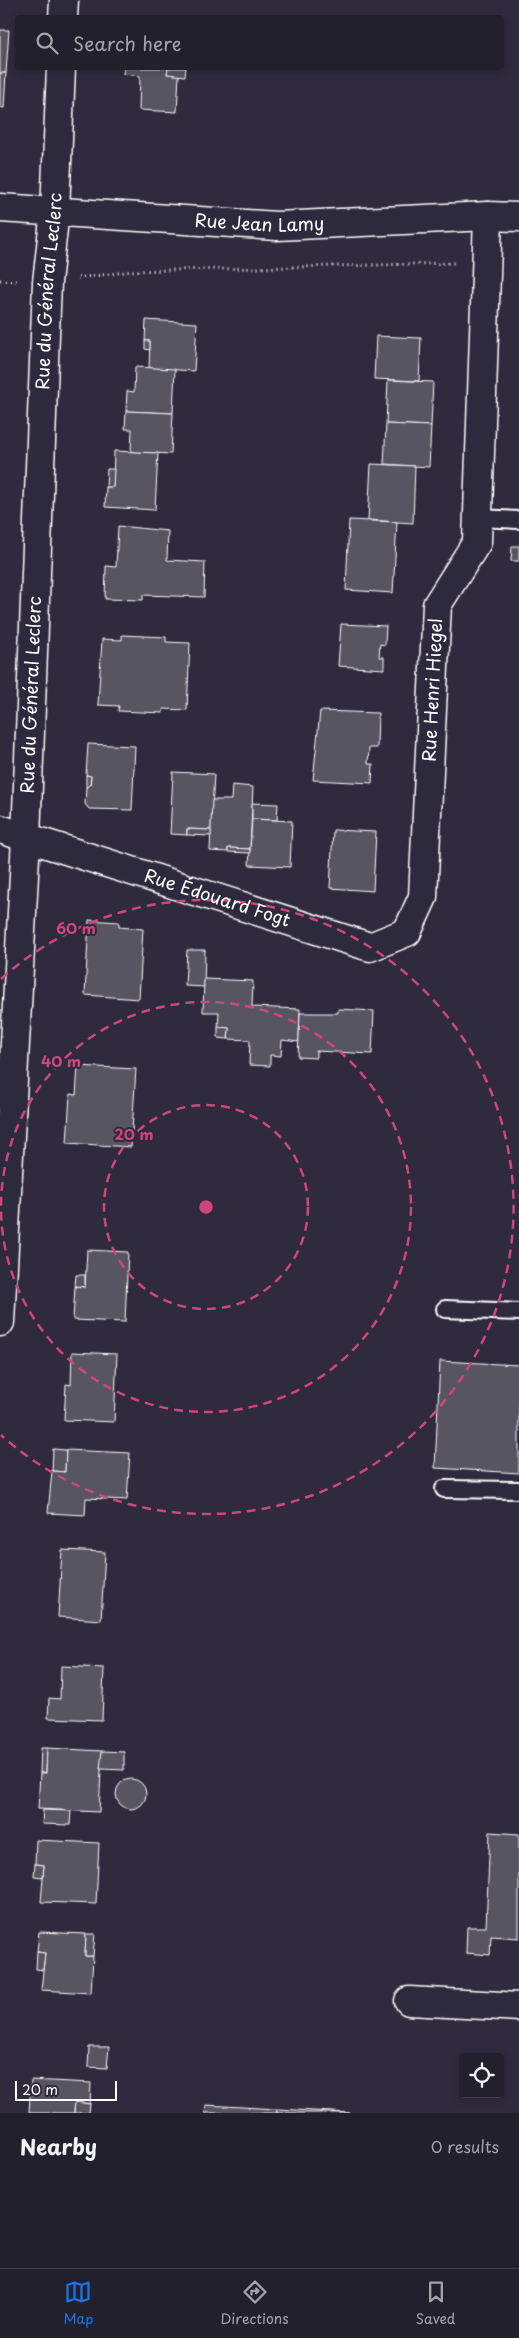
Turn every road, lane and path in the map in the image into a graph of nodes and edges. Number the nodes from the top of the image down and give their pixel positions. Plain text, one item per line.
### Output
1 (64, 0) edge
2 (63, 15) edge
3 (61, 70) edge
4 (0, 208) edge
5 (55, 211) junction
6 (488, 216) junction
7 (519, 217) edge
8 (487, 262) junction
9 (0, 280) edge
10 (48, 282) junction
11 (478, 518) junction
12 (519, 520) edge
13 (0, 829) edge
14 (26, 838) junction
15 (407, 932) joint
16 (3, 1179) edge
17 (445, 1308) dead end
18 (519, 1312) edge
19 (0, 1322) edge
20 (444, 1489) dead end
21 (519, 1490) edge
22 (409, 2001) dead end
23 (519, 2007) edge

1 - 2 street
3 - 5 street, Rue du Général Leclerc
4 - 5 street, Rue Jean Lamy
5 - 6 street, Rue Jean Lamy
5 - 10 street, Rue du Général Leclerc
6 - 7 street, Rue Jean Lamy
6 - 8 street, Rue Henri Hiegel
8 - 10 path
8 - 11 street, Rue Henri Hiegel
9 - 10 path
10 - 14 street, Rue du Général Leclerc
11 - 12 lane
11 - 15 street, Rue Henri Hiegel
13 - 14 street, Rue Édouard Fogt
14 - 15 street, Rue Édouard Fogt
14 - 16 street, Rue du Général Leclerc
16 - 19 street, Rue du Général Leclerc
17 - 18 lane
20 - 21 lane
22 - 23 street

